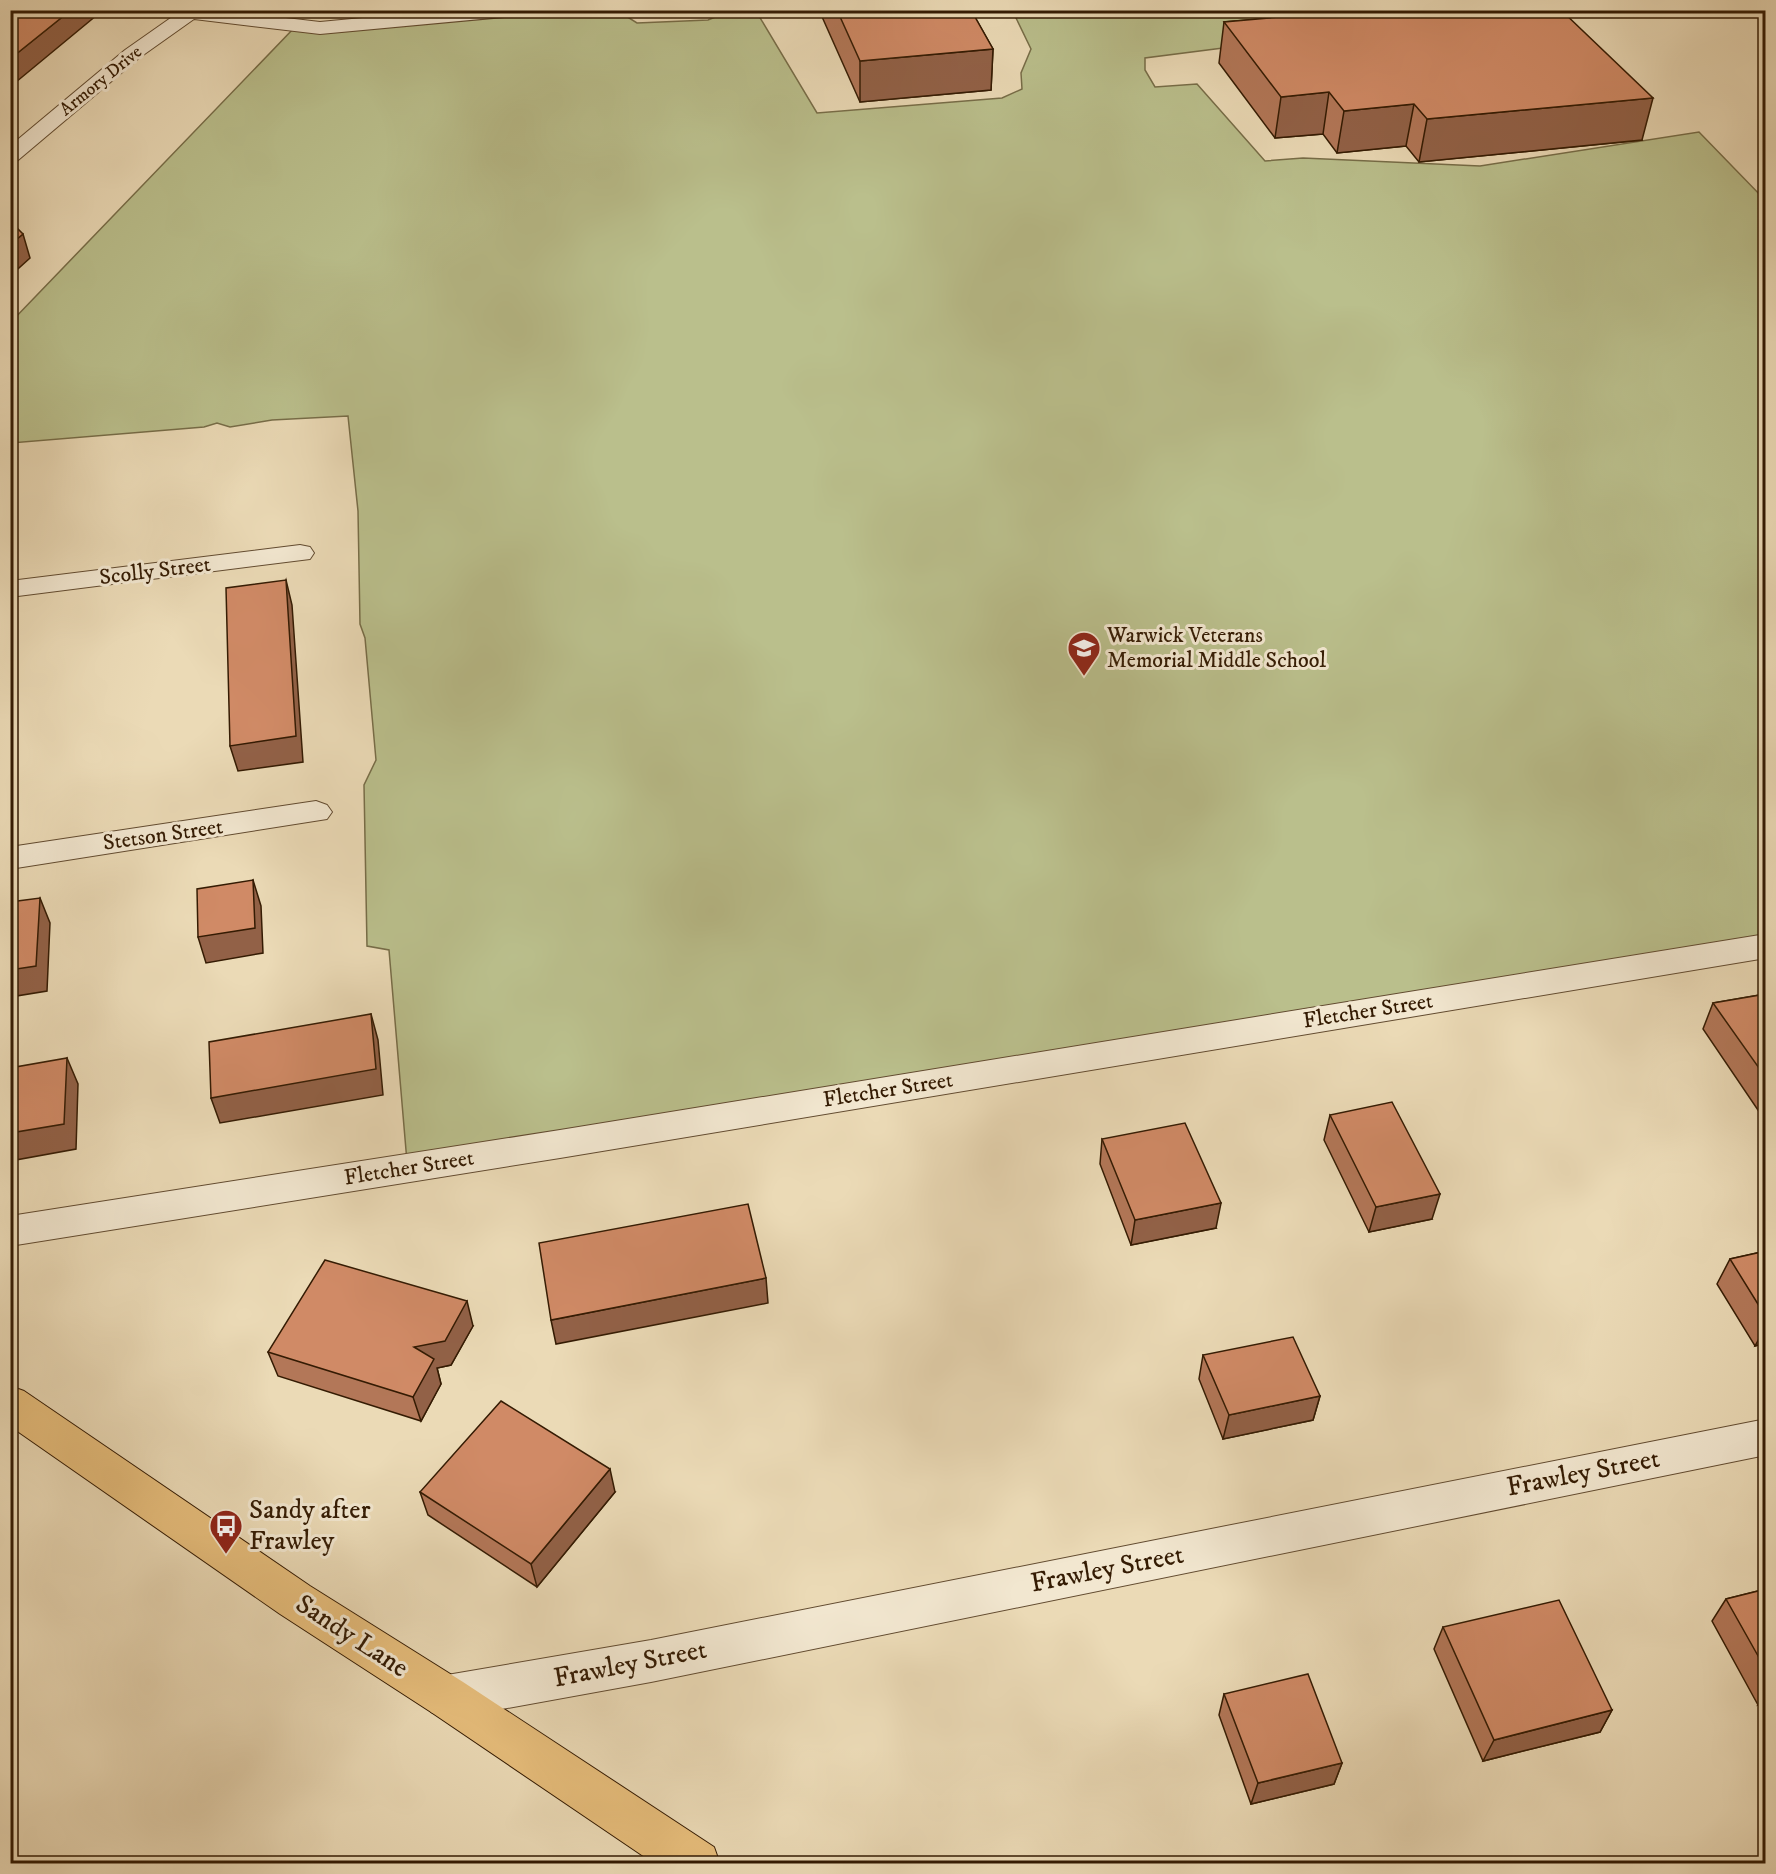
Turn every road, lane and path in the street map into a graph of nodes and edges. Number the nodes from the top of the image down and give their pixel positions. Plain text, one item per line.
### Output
1 (514, 10) edge
2 (193, 12) edge
3 (10, 157) edge
4 (300, 553) dead end
5 (10, 589) edge
6 (316, 812) dead end
7 (10, 858) edge
8 (1766, 946) edge
9 (10, 1231) edge
10 (10, 1403) edge
11 (1766, 1437) edge
12 (447, 1697) junction
13 (698, 1863) edge

1 - 2 street
2 - 3 street, Armory Drive
4 - 5 street, Scolly Street
6 - 7 street, Stetson Street
8 - 9 street, Fletcher Street
10 - 12 main road, Sandy Lane
11 - 12 street, Frawley Street
12 - 13 main road, Sandy Lane

